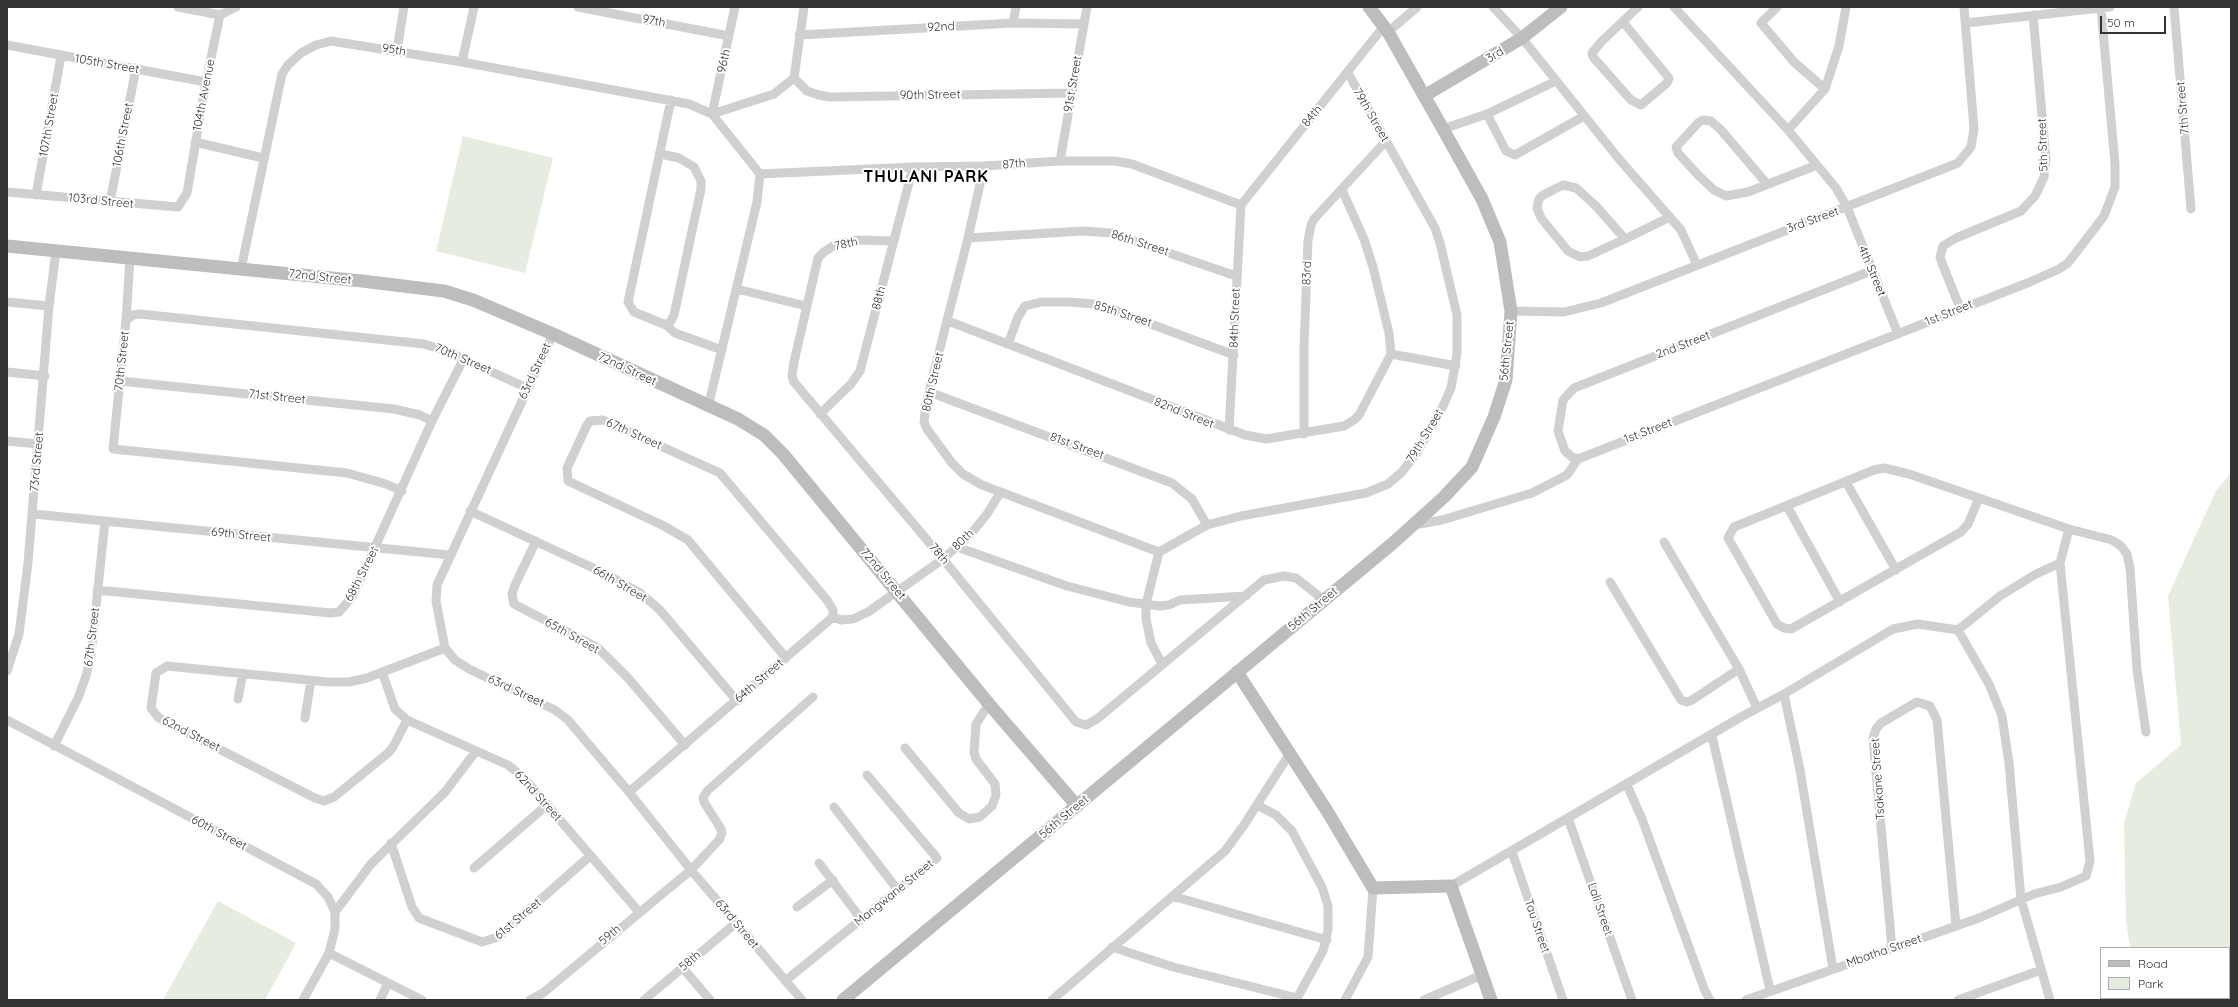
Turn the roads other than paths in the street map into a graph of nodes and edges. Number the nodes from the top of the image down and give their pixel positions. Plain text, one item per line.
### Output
1 (178, 7) edge
2 (236, 7) edge
3 (404, 7) edge
4 (474, 7) edge
5 (578, 7) edge
6 (735, 7) edge
7 (804, 7) edge
8 (1016, 7) edge
9 (1087, 7) edge
10 (1369, 7) edge
11 (1417, 7) edge
12 (1493, 7) edge
13 (1561, 7) edge
14 (1638, 7) edge
15 (1674, 7) edge
16 (1777, 7) edge
17 (1846, 7) edge
18 (1964, 7) edge
19 (2174, 7) edge
20 (2105, 8) edge
21 (220, 15) junction
22 (2033, 16) junction
23 (1623, 22) junction
24 (1013, 23) junction
25 (1966, 23) junction
26 (1084, 24) junction
27 (1386, 29) junction
28 (799, 34) junction
29 (729, 36) junction
30 (1522, 38) junction
31 (7, 45) edge
32 (397, 50) junction
33 (61, 56) junction
34 (462, 62) junction
35 (136, 68) junction
36 (1348, 73) junction
37 (794, 78) junction
38 (1556, 81) junction
39 (206, 82) junction
40 (1825, 89) junction
41 (1071, 93) junction
42 (1424, 96) junction
43 (671, 100) junction
44 (712, 114) junction
45 (1487, 114) junction
46 (1584, 116) junction
47 (1443, 129) junction
48 (1788, 130) junction
49 (1386, 141) junction
50 (195, 142) junction
51 (661, 154) junction
52 (263, 158) junction
53 (1060, 161) junction
54 (1817, 165) junction
55 (984, 166) junction
56 (913, 167) junction
57 (760, 174) junction
58 (1767, 184) junction
59 (1342, 190) junction
60 (7, 192) edge
61 (187, 193) joint
62 (36, 195) junction
63 (110, 202) junction
64 (1241, 206) junction
65 (1848, 207) junction
66 (2191, 210) dead end
67 (1670, 217) junction
68 (968, 238) junction
69 (1625, 239) junction
70 (893, 241) junction
71 (7, 246) edge
72 (56, 251) junction
73 (130, 258) junction
74 (1697, 265) junction
75 (241, 269) junction
76 (1871, 271) junction
77 (1236, 276) junction
78 (737, 289) junction
79 (7, 302) edge
80 (50, 306) junction
81 (806, 306) junction
82 (1960, 308) junction
83 (1511, 311) junction
84 (126, 320) junction
85 (948, 321) junction
86 (666, 325) junction
87 (553, 334) junction
88 (1898, 334) junction
89 (1008, 344) junction
90 (722, 350) junction
91 (1391, 354) junction
92 (1234, 355) junction
93 (464, 358) junction
94 (1456, 366) junction
95 (7, 372) edge
96 (44, 376) junction
97 (120, 382) junction
98 (528, 388) junction
99 (929, 392) junction
100 (708, 407) junction
101 (820, 414) junction
102 (432, 421) junction
103 (1229, 430) junction
104 (1304, 434) junction
105 (7, 441) edge
106 (38, 444) junction
107 (1578, 459) junction
108 (1846, 482) junction
109 (402, 491) junction
110 (1000, 493) junction
111 (1979, 498) junction
112 (1787, 506) junction
113 (470, 511) junction
114 (33, 514) junction
115 (105, 521) junction
116 (1207, 525) junction
117 (1414, 525) junction
118 (2069, 529) junction
119 (536, 541) junction
120 (1664, 542) dead end
121 (957, 547) junction
122 (376, 548) junction
123 (1159, 552) junction
124 (450, 555) junction
125 (943, 559) junction
126 (2060, 563) junction
127 (1896, 570) junction
128 (1610, 582) dead end
129 (97, 590) junction
130 (898, 592) junction
131 (1246, 596) junction
132 (1324, 600) junction
133 (1840, 602) junction
134 (1146, 604) junction
135 (833, 617) junction
136 (1958, 630) junction
137 (446, 648) junction
138 (786, 658) junction
139 (1162, 664) junction
140 (1739, 669) junction
141 (7, 670) edge
142 (382, 672) junction
143 (1237, 672) junction
144 (243, 673) junction
145 (311, 680) junction
146 (1784, 694) junction
147 (813, 697) dead end
148 (238, 699) dead end
149 (737, 701) junction
150 (989, 704) junction
151 (1757, 708) junction
152 (305, 718) dead end
153 (7, 720) edge
154 (407, 720) junction
155 (2146, 732) dead end
156 (1712, 736) junction
157 (685, 745) junction
158 (54, 746) junction
159 (905, 748) dead end
160 (476, 750) junction
161 (1290, 753) junction
162 (867, 775) dead end
163 (1627, 784) junction
164 (629, 792) junction
165 (547, 805) junction
166 (1257, 805) junction
167 (1076, 806) junction
168 (834, 807) dead end
169 (1568, 818) junction
170 (391, 843) junction
171 (1512, 852) junction
172 (590, 856) junction
173 (819, 863) dead end
174 (474, 868) dead end
175 (691, 870) junction
176 (833, 880) junction
177 (1451, 886) junction
178 (1373, 888) junction
179 (898, 889) junction
180 (1172, 896) junction
181 (2021, 899) junction
182 (797, 907) dead end
183 (335, 912) junction
184 (639, 912) junction
185 (861, 919) junction
186 (736, 923) junction
187 (1956, 926) junction
188 (1327, 940) junction
189 (1112, 947) junction
190 (1892, 948) junction
191 (328, 953) junction
192 (682, 967) junction
193 (1833, 970) junction
194 (2041, 970) junction
195 (1482, 975) junction
196 (785, 981) junction
197 (388, 983) junction
198 (1770, 990) junction
199 (1977, 997) edge
200 (1297, 999) edge
201 (303, 1000) edge
202 (380, 1000) edge
203 (422, 1000) edge
204 (530, 1000) edge
205 (644, 1000) edge
206 (710, 1000) edge
207 (802, 1000) edge
208 (843, 1000) edge
209 (1052, 1000) edge
210 (1344, 1000) edge
211 (1424, 1000) edge
212 (1491, 1000) edge
213 (1563, 1000) edge
214 (1632, 1000) edge
215 (1710, 1000) edge
216 (1746, 1000) edge
217 (1958, 1000) edge
218 (2050, 1000) edge

1 - 21 street
2 - 21 street
3 - 32 street
4 - 34 street
5 - 29 street, 97th
6 - 29 street, 96th
7 - 28 street
8 - 24 street
9 - 26 street, 91st Street
10 - 27 street, 56th Street
11 - 27 street, 84th
12 - 30 street
13 - 30 street, 3rd
14 - 23 street
15 - 48 street, 4th Street
16 - 40 street
17 - 40 street
18 - 25 street, 3rd Street
19 - 66 street, 7th Street
20 - 22 street
20 - 82 street, 1st Street
21 - 39 street, 104th Avenue
22 - 25 street
22 - 82 street, 5th Street
23 - 23 street
24 - 26 street, 92nd
24 - 28 street, 92nd
25 - 65 street, 3rd Street
26 - 41 street, 91st Street
27 - 36 street, 84th
27 - 42 street, 56th Street
28 - 37 street
29 - 44 street, 96th
30 - 38 street
30 - 42 street, 3rd
31 - 33 street, 105th Street
32 - 34 street, 95th
32 - 52 street, 95th
33 - 35 street, 105th Street
33 - 62 street, 107th Street
34 - 43 street, 95th
35 - 39 street, 105th Street
35 - 63 street, 106th Street
36 - 49 street, 79th Street
36 - 64 street, 84th
37 - 41 street, 90th Street
37 - 44 street
38 - 45 street
38 - 46 street
39 - 50 street, 104th Avenue
40 - 48 street
41 - 53 street, 91st Street
42 - 47 street, 56th Street
43 - 44 street, 95th
43 - 51 street
44 - 57 street
45 - 46 street
45 - 47 street
46 - 67 street
47 - 83 street, 56th Street
48 - 54 street, 4th Street
49 - 59 street, 83rd
49 - 94 street, 79th Street
50 - 52 street
50 - 61 street, 104th Avenue
51 - 86 street
51 - 86 street
52 - 75 street, 95th
53 - 55 street, 87th
53 - 64 street, 87th
54 - 58 street
54 - 65 street, 4th Street
55 - 56 street, 87th
55 - 68 street, 80th Street
56 - 57 street, 87th
56 - 70 street, 88th
57 - 78 street
58 - 58 street
59 - 91 street
59 - 104 street, 83rd
60 - 62 street, 103rd Street
61 - 63 street, 103rd Street
62 - 63 street, 103rd Street
64 - 77 street, 84th Street
65 - 74 street, 3rd Street
65 - 76 street, 4th Street
67 - 69 street
67 - 74 street
68 - 77 street, 86th Street
68 - 85 street, 80th Street
69 - 69 street
70 - 81 street, 78th
70 - 101 street, 88th
71 - 72 street, 72nd Street
72 - 73 street, 72nd Street
72 - 80 street, 73rd Street
73 - 75 street, 72nd Street
73 - 84 street
74 - 83 street, 3rd Street
75 - 87 street, 72nd Street
76 - 88 street, 4th Street
76 - 107 street, 2nd Street
77 - 92 street, 84th Street
78 - 81 street
78 - 90 street
79 - 80 street
80 - 96 street, 73rd Street
81 - 101 street, 78th
82 - 88 street, 1st Street
83 - 117 street, 56th Street
84 - 93 street, 70th Street
84 - 97 street, 70th Street
85 - 89 street, 82nd Street
85 - 99 street, 80th Street
86 - 90 street
87 - 98 street, 63rd Street
87 - 100 street, 72nd Street
88 - 107 street, 1st Street
89 - 92 street, 85th Street
89 - 103 street, 82nd Street
90 - 100 street
91 - 94 street
91 - 104 street, 82nd Street
92 - 103 street, 84th Street
93 - 98 street, 70th Street
93 - 102 street, 68th Street
94 - 116 street, 79th Street
95 - 96 street
96 - 106 street, 73rd Street
97 - 102 street, 71st Street
97 - 109 street, 70th Street
98 - 113 street, 63rd Street
99 - 110 street, 80th Street
99 - 116 street, 81st Street
100 - 130 street, 72nd Street
101 - 125 street, 78th
102 - 109 street, 68th Street
103 - 104 street, 82nd Street
105 - 106 street
106 - 114 street, 73rd Street
107 - 117 street
108 - 111 street
108 - 112 street
108 - 127 street
109 - 122 street, 68th Street
110 - 121 street, 80th
110 - 123 street, 80th Street
111 - 118 street
111 - 127 street
112 - 133 street
112 - 133 street
113 - 119 street, 66th Street
113 - 124 street, 63rd Street
114 - 115 street, 69th Street
114 - 141 street, 73rd Street
115 - 122 street, 69th Street
115 - 129 street, 67th Street
116 - 123 street, 79th Street
117 - 132 street, 56th Street
118 - 126 street
118 - 155 street
119 - 149 street, 66th Street
119 - 157 street, 65th Street
120 - 140 street
121 - 125 street, 80th
121 - 134 street
122 - 124 street, 69th Street
122 - 129 street, 68th Street
123 - 134 street
124 - 137 street, 63rd Street
125 - 130 street, 80th
125 - 139 street, 78th
126 - 136 street
126 - 181 street, Mbatha Street
127 - 133 street
128 - 140 street
129 - 158 street, 67th Street
130 - 135 street
130 - 150 street, 72nd Street
131 - 132 street, 78th
131 - 134 street
131 - 139 street, 78th
132 - 143 street, 56th Street
134 - 139 street
135 - 138 street, 64th Street
135 - 138 street, 67th Street
136 - 146 street
136 - 181 street
137 - 142 street, 62nd Street
137 - 164 street, 63rd Street
138 - 149 street, 64th Street
140 - 151 street
142 - 145 street, 62nd Street
142 - 154 street, 62nd Street
143 - 161 street
143 - 167 street, 56th Street
144 - 145 street, 62nd Street
144 - 148 street
144 - 154 street, 62nd Street
145 - 152 street
146 - 151 street
146 - 193 street
147 - 175 street, 59th
149 - 157 street, 64th Street
150 - 159 street
150 - 167 street, 72nd Street
151 - 156 street
153 - 158 street, 60th Street
154 - 160 street, 62nd Street
156 - 163 street
156 - 198 street
157 - 164 street, 64th Street
158 - 183 street, 60th Street
160 - 165 street, 62nd Street
160 - 170 street
161 - 166 street
161 - 178 street
162 - 179 street, Mangwane Street
163 - 169 street
163 - 215 street
164 - 175 street, 63rd Street
165 - 172 street, 62nd Street
165 - 174 street
166 - 180 street
166 - 188 street
167 - 208 street, 56th Street
168 - 179 street
169 - 171 street
169 - 214 street, Lali Street
170 - 172 street, 61st Street
170 - 183 street
171 - 177 street
171 - 213 street, Tau Street
172 - 184 street, 62nd Street
173 - 176 street
175 - 184 street, 59th
175 - 186 street, 63rd Street
176 - 182 street
176 - 185 street
177 - 178 street
177 - 195 street
178 - 210 street
179 - 185 street, Mangwane Street
180 - 188 street
180 - 189 street
181 - 187 street, Mbatha Street
181 - 194 street
183 - 191 street
184 - 204 street, 59th
185 - 196 street, Mangwane Street
186 - 192 street, 58th
186 - 196 street, 63rd Street
187 - 190 street, Mbatha Street
187 - 190 street, Tsakane Street
188 - 200 street
189 - 200 street
189 - 209 street
190 - 193 street, Mbatha Street
191 - 197 street
191 - 201 street
192 - 205 street, 58th
192 - 206 street
193 - 198 street, Mbatha Street
194 - 199 street
194 - 218 street
195 - 211 street
195 - 212 street
196 - 207 street, 63rd Street
197 - 202 street
197 - 203 street
198 - 216 street, Mbatha Street
199 - 217 street

